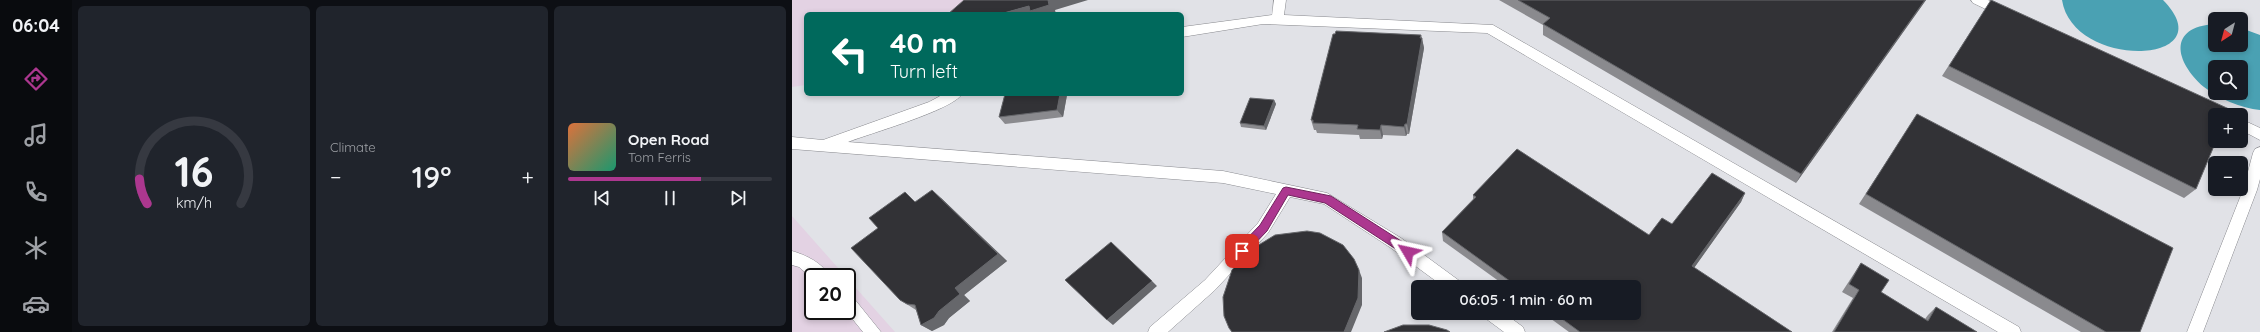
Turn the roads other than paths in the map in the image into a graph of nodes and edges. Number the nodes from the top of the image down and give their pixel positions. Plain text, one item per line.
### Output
1 (1280, 0) edge
2 (1976, 0) edge
3 (1277, 19) junction
4 (2019, 20) edge
5 (1184, 32) edge
6 (952, 96) edge
7 (2248, 128) edge
8 (2260, 134) edge
9 (792, 142) edge
10 (824, 145) junction
11 (2260, 153) edge
12 (1286, 191) junction
13 (792, 258) edge
14 (811, 268) edge
15 (1446, 280) edge
16 (856, 312) edge
17 (1501, 320) edge
18 (873, 332) edge
19 (1156, 332) edge
20 (1517, 332) edge
21 (2013, 332) edge
22 (2195, 332) edge

1 - 3 lane
2 - 4 lane
3 - 5 lane
3 - 21 lane
6 - 10 lane
7 - 8 lane
9 - 10 lane
10 - 12 lane
11 - 22 lane
12 - 15 lane
12 - 19 lane
13 - 14 lane
16 - 18 lane
17 - 20 lane

